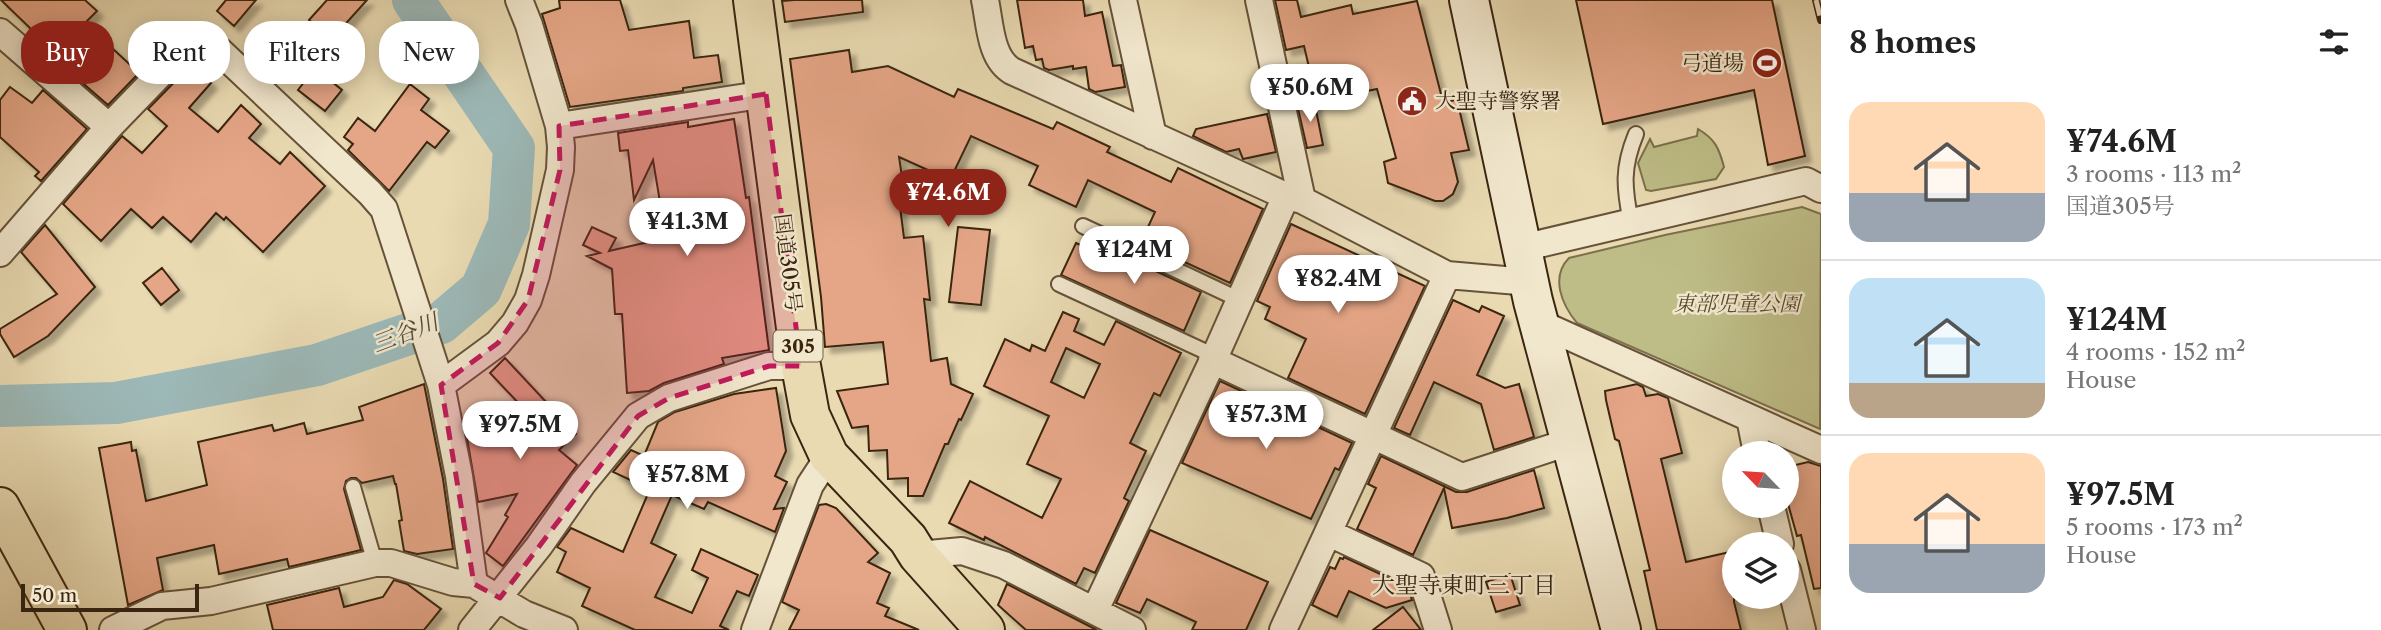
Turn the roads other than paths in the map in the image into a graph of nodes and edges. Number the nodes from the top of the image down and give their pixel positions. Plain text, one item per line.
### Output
1 (519, 0) edge
2 (752, 0) edge
3 (985, 0) edge
4 (1123, 0) edge
5 (1259, 0) edge
6 (1469, 0) edge
7 (0, 32) edge
8 (766, 94) junction
9 (559, 126) junction
10 (109, 127) junction
11 (1636, 134) dead end
12 (1153, 136) junction
13 (1821, 189) edge
14 (1294, 198) junction
15 (1631, 223) junction
16 (1083, 226) dead end
17 (0, 253) edge
18 (1526, 265) junction
19 (1447, 275) junction
20 (1059, 284) dead end
21 (1240, 300) junction
22 (1539, 323) junction
23 (1214, 358) junction
24 (801, 366) junction
25 (439, 379) junction
26 (1750, 418) junction
27 (1372, 435) junction
28 (1755, 441) edge
29 (1569, 442) junction
30 (1821, 450) edge
31 (829, 456) junction
32 (353, 487) dead end
33 (0, 507) edge
34 (1329, 533) junction
35 (918, 555) junction
36 (375, 563) junction
37 (474, 584) junction
38 (500, 598) junction
39 (1797, 609) edge
40 (1095, 610) junction
41 (983, 629) edge
42 (67, 630) edge
43 (113, 630) edge
44 (472, 630) edge
45 (564, 630) edge
46 (754, 630) edge
47 (1132, 630) edge
48 (1283, 630) edge
49 (1438, 630) edge
50 (1621, 630) edge
51 (1802, 630) edge

1 - 9 street
2 - 8 main road, 国道305号 / 305
3 - 12 street
4 - 12 street
5 - 14 street
6 - 18 street
7 - 10 street
8 - 9 street
8 - 24 main road, 国道305号 / 305
9 - 25 street
10 - 17 street
10 - 25 street
11 - 15 lane
12 - 14 street
13 - 15 street
14 - 19 street
14 - 21 street
15 - 18 street
16 - 21 lane
18 - 19 street
18 - 22 street
19 - 27 street
20 - 23 lane
21 - 23 street
22 - 26 street
22 - 29 street
23 - 27 street
23 - 40 street
24 - 31 main road, 国道305号 / 305
24 - 38 street
25 - 37 street
26 - 28 street
26 - 30 street
27 - 29 street
27 - 34 street
29 - 50 street
31 - 35 main road, 国道305号 / 305
31 - 46 street
32 - 36 lane
33 - 42 main road
34 - 48 street
34 - 49 street
35 - 40 street
35 - 41 main road, 国道305号 / 305
36 - 37 street
36 - 43 street
37 - 38 street
38 - 44 street
38 - 45 street
39 - 51 street
40 - 47 street

